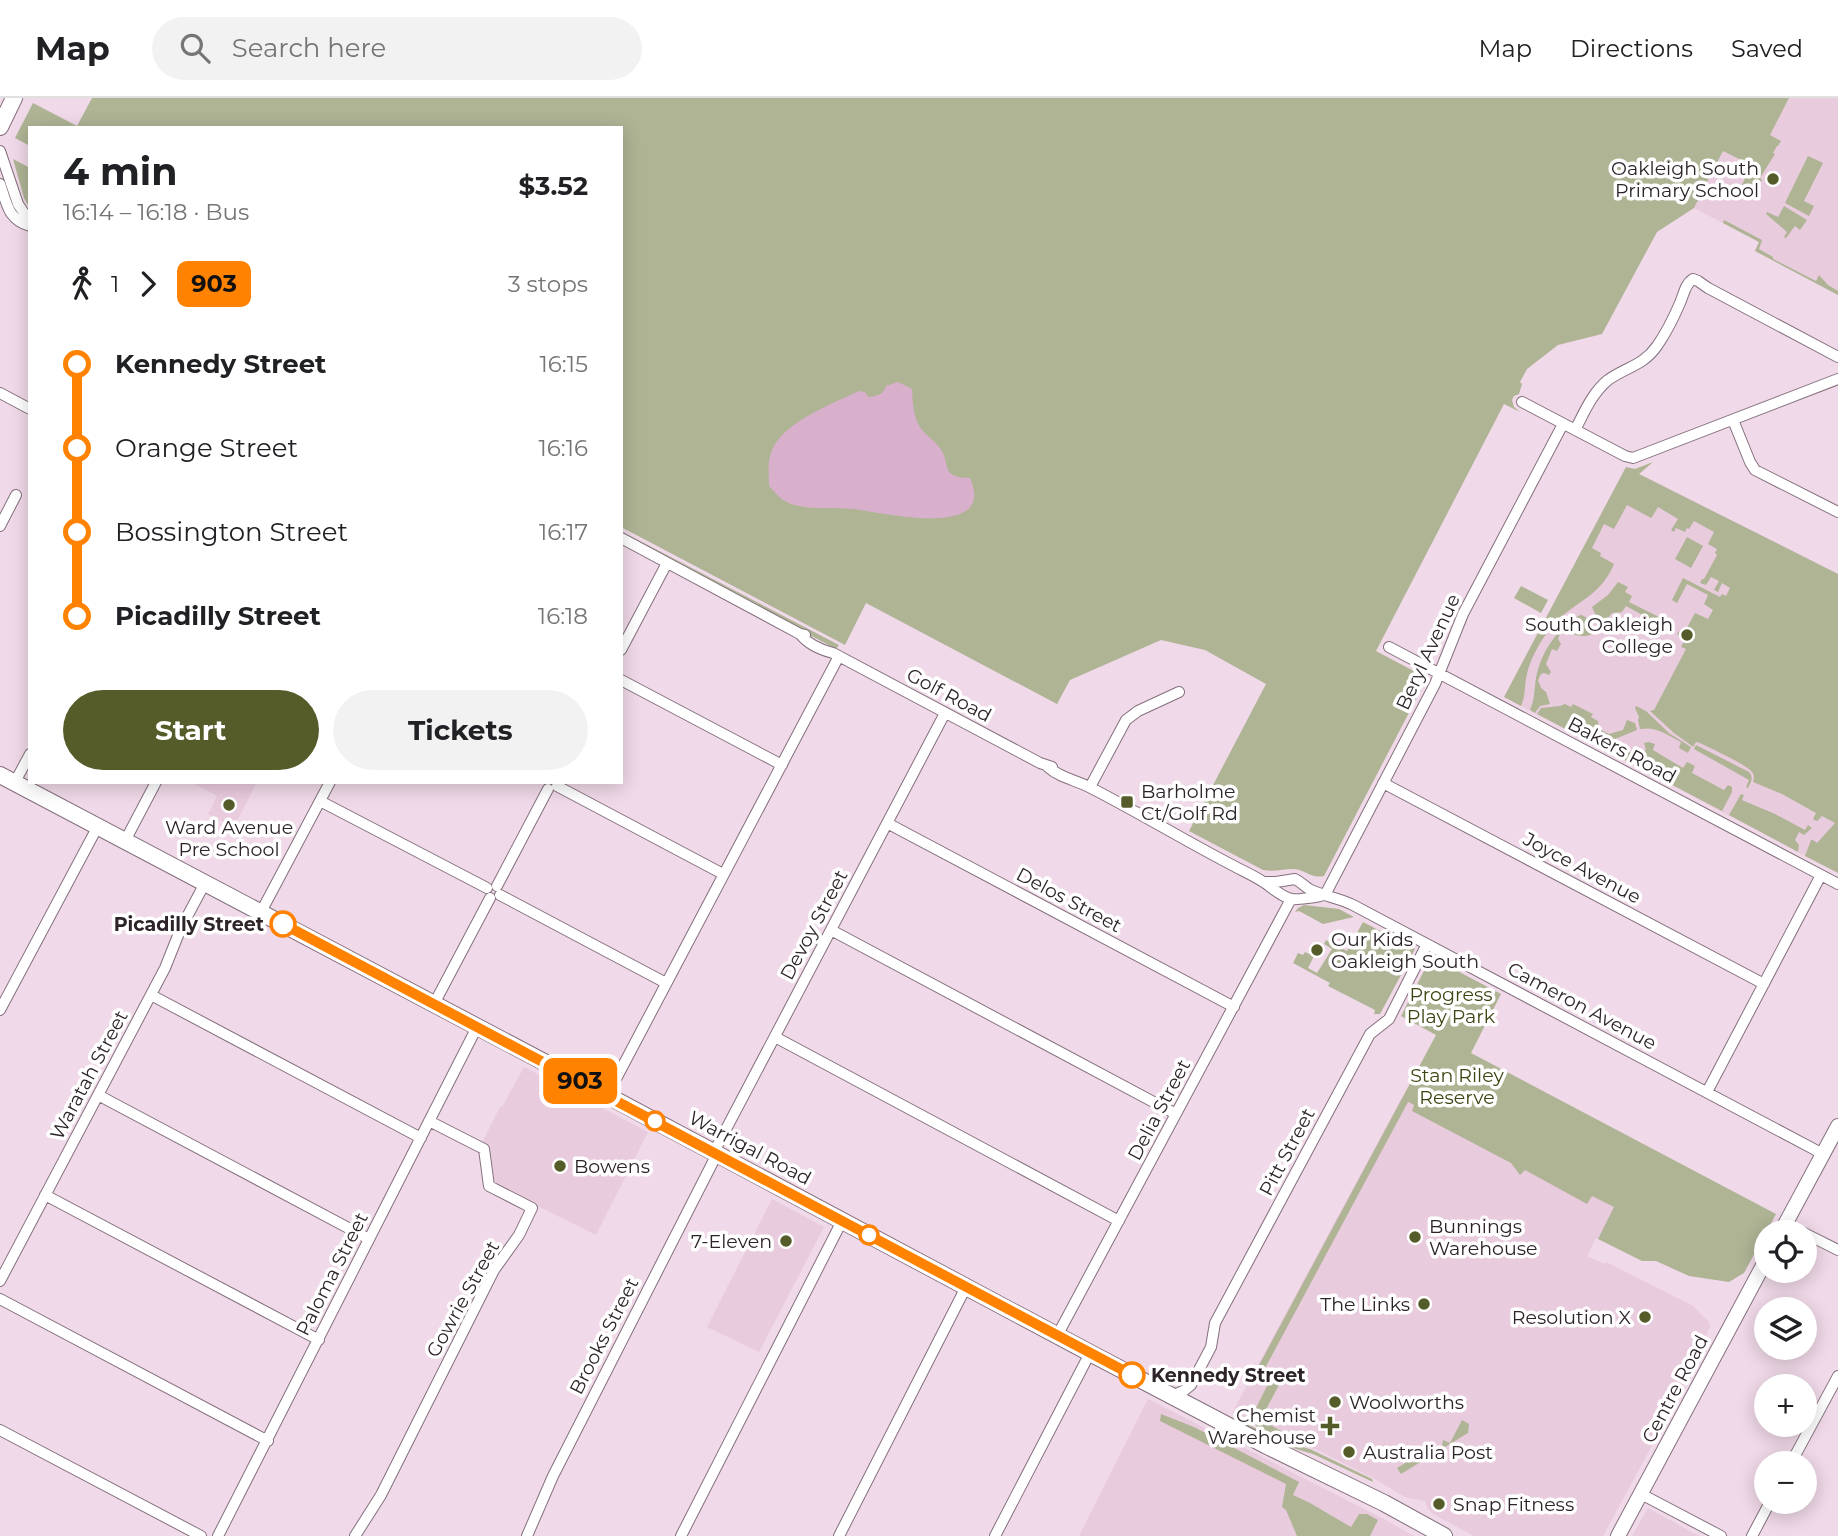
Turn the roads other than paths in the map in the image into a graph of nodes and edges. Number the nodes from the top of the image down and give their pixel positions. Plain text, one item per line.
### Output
1 (12, 98) edge
2 (0, 103) edge
3 (0, 127) edge
4 (0, 151) edge
5 (0, 184) edge
6 (0, 213) edge
7 (16, 221) junction
8 (28, 221) edge
9 (28, 224) edge
10 (1838, 357) edge
11 (1838, 379) edge
12 (0, 393) edge
13 (1522, 402) dead end
14 (28, 408) edge
15 (1733, 420) junction
16 (1563, 424) junction
17 (1575, 430) junction
18 (16, 495) dead end
19 (1838, 512) edge
20 (0, 526) edge
21 (623, 539) edge
22 (667, 563) junction
23 (623, 646) edge
24 (1389, 647) dead end
25 (836, 654) junction
26 (1439, 674) junction
27 (623, 681) edge
28 (1179, 692) dead end
29 (945, 713) junction
30 (28, 756) edge
31 (782, 765) junction
32 (7, 778) edge
33 (1383, 783) junction
34 (155, 784) edge
35 (329, 784) edge
36 (552, 785) edge
37 (1090, 787) junction
38 (320, 801) junction
39 (887, 823) junction
40 (98, 826) junction
41 (125, 841) junction
42 (723, 874) junction
43 (1821, 875) junction
44 (1263, 881) junction
45 (1289, 881) junction
46 (205, 883) junction
47 (1303, 884) junction
48 (1838, 884) edge
49 (493, 892) junction
50 (1324, 895) junction
51 (1292, 898) junction
52 (261, 912) junction
53 (831, 930) junction
54 (1427, 944) junction
55 (666, 983) junction
56 (1764, 984) junction
57 (151, 995) junction
58 (435, 1004) junction
59 (1234, 1007) junction
60 (0, 1010) edge
61 (477, 1027) junction
62 (775, 1037) junction
63 (597, 1090) junction
64 (1707, 1092) junction
65 (98, 1095) junction
66 (1176, 1114) junction
67 (429, 1121) junction
68 (1838, 1126) edge
69 (421, 1138) junction
70 (716, 1153) junction
71 (1824, 1154) junction
72 (45, 1195) junction
73 (1788, 1220) edge
74 (842, 1221) junction
75 (1119, 1221) junction
76 (369, 1239) junction
77 (1817, 1239) edge
78 (1838, 1250) edge
79 (0, 1281) edge
80 (1754, 1282) edge
81 (966, 1287) junction
82 (0, 1300) edge
83 (1057, 1336) junction
84 (319, 1340) junction
85 (1090, 1353) junction
86 (1838, 1376) edge
87 (1191, 1385) junction
88 (1172, 1396) junction
89 (1196, 1408) junction
90 (0, 1430) edge
91 (268, 1441) junction
92 (1797, 1451) edge
93 (1641, 1494) junction
94 (1764, 1514) edge
95 (201, 1536) edge
96 (218, 1536) edge
97 (355, 1536) edge
98 (527, 1536) edge
99 (681, 1536) edge
100 (839, 1536) edge
101 (995, 1536) edge
102 (1444, 1536) edge
103 (1618, 1536) edge
104 (1721, 1536) edge
105 (1752, 1536) edge

1 - 2 street
1 - 3 highway
4 - 8 street
5 - 7 street
6 - 7 street
7 - 9 street
10 - 17 street
11 - 15 street
12 - 14 street
13 - 16 street
15 - 17 street
15 - 19 street
16 - 17 street
16 - 26 street, Beryl Avenue
18 - 20 street
21 - 22 street, Golf Road
22 - 23 street
22 - 25 street, Golf Road
24 - 26 street, Bakers Road
25 - 29 street, Golf Road
25 - 31 street
26 - 33 street, Beryl Avenue
26 - 43 street, Bakers Road
27 - 31 street
28 - 37 street
29 - 37 street, Golf Road
29 - 39 street, Devoy Street
30 - 32 street
31 - 42 street
32 - 40 highway, Warrigal Road
33 - 50 street, Beryl Avenue
33 - 56 street, Joyce Avenue
34 - 41 street
35 - 38 street
36 - 42 street
36 - 49 street
37 - 44 street, Golf Road
38 - 49 street
38 - 52 street
39 - 53 street, Devoy Street
39 - 59 street, Delos Street
40 - 41 highway, Warrigal Road
40 - 60 street
41 - 46 highway, Warrigal Road
42 - 55 street
43 - 48 street, Bakers Road
43 - 56 street
44 - 45 street, Golf Road
44 - 51 street, Golf Road
45 - 47 street
45 - 51 street
46 - 52 highway, Warrigal Road
46 - 57 street, Waratah Street
47 - 50 street, Cameron Avenue
47 - 51 street
49 - 55 street
49 - 58 street
50 - 51 street, Cameron Avenue
50 - 54 street, Cameron Avenue
51 - 59 street, Delia Street
52 - 58 highway, Warrigal Road
53 - 62 street, Devoy Street
53 - 66 street
54 - 64 street, Cameron Avenue
54 - 87 street, Pitt Street
55 - 63 street
56 - 64 street
57 - 65 street, Waratah Street
57 - 69 street
58 - 61 highway, Warrigal Road
59 - 66 street, Delia Street
61 - 63 highway, Warrigal Road
61 - 67 street, Paloma Street
62 - 70 street, Devoy Street
62 - 75 street
63 - 70 highway, Warrigal Road
64 - 71 street, Cameron Avenue
65 - 72 street, Waratah Street
65 - 76 street
66 - 75 street, Delia Street
67 - 69 street, Paloma Street
67 - 97 street, Gowrie Street
68 - 71 main road
69 - 76 street, Paloma Street
70 - 74 highway, Warrigal Road
70 - 98 street, Brooks Street
71 - 73 main road
72 - 79 street, Waratah Street
72 - 84 street
74 - 81 highway, Warrigal Road
74 - 99 street
75 - 83 street, Delia Street
76 - 84 street, Paloma Street
77 - 78 street
80 - 93 main road, Centre Road
81 - 83 highway, Warrigal Road
81 - 100 street
82 - 91 street
83 - 85 highway, Warrigal Road
84 - 91 street, Paloma Street
85 - 88 highway, Warrigal Road
85 - 101 street
86 - 92 street
87 - 88 street
87 - 89 street
88 - 89 highway, Warrigal Road
89 - 102 highway, Warrigal Road
90 - 95 street
91 - 96 street, Paloma Street
93 - 103 main road, Centre Road
93 - 104 street
94 - 105 street

